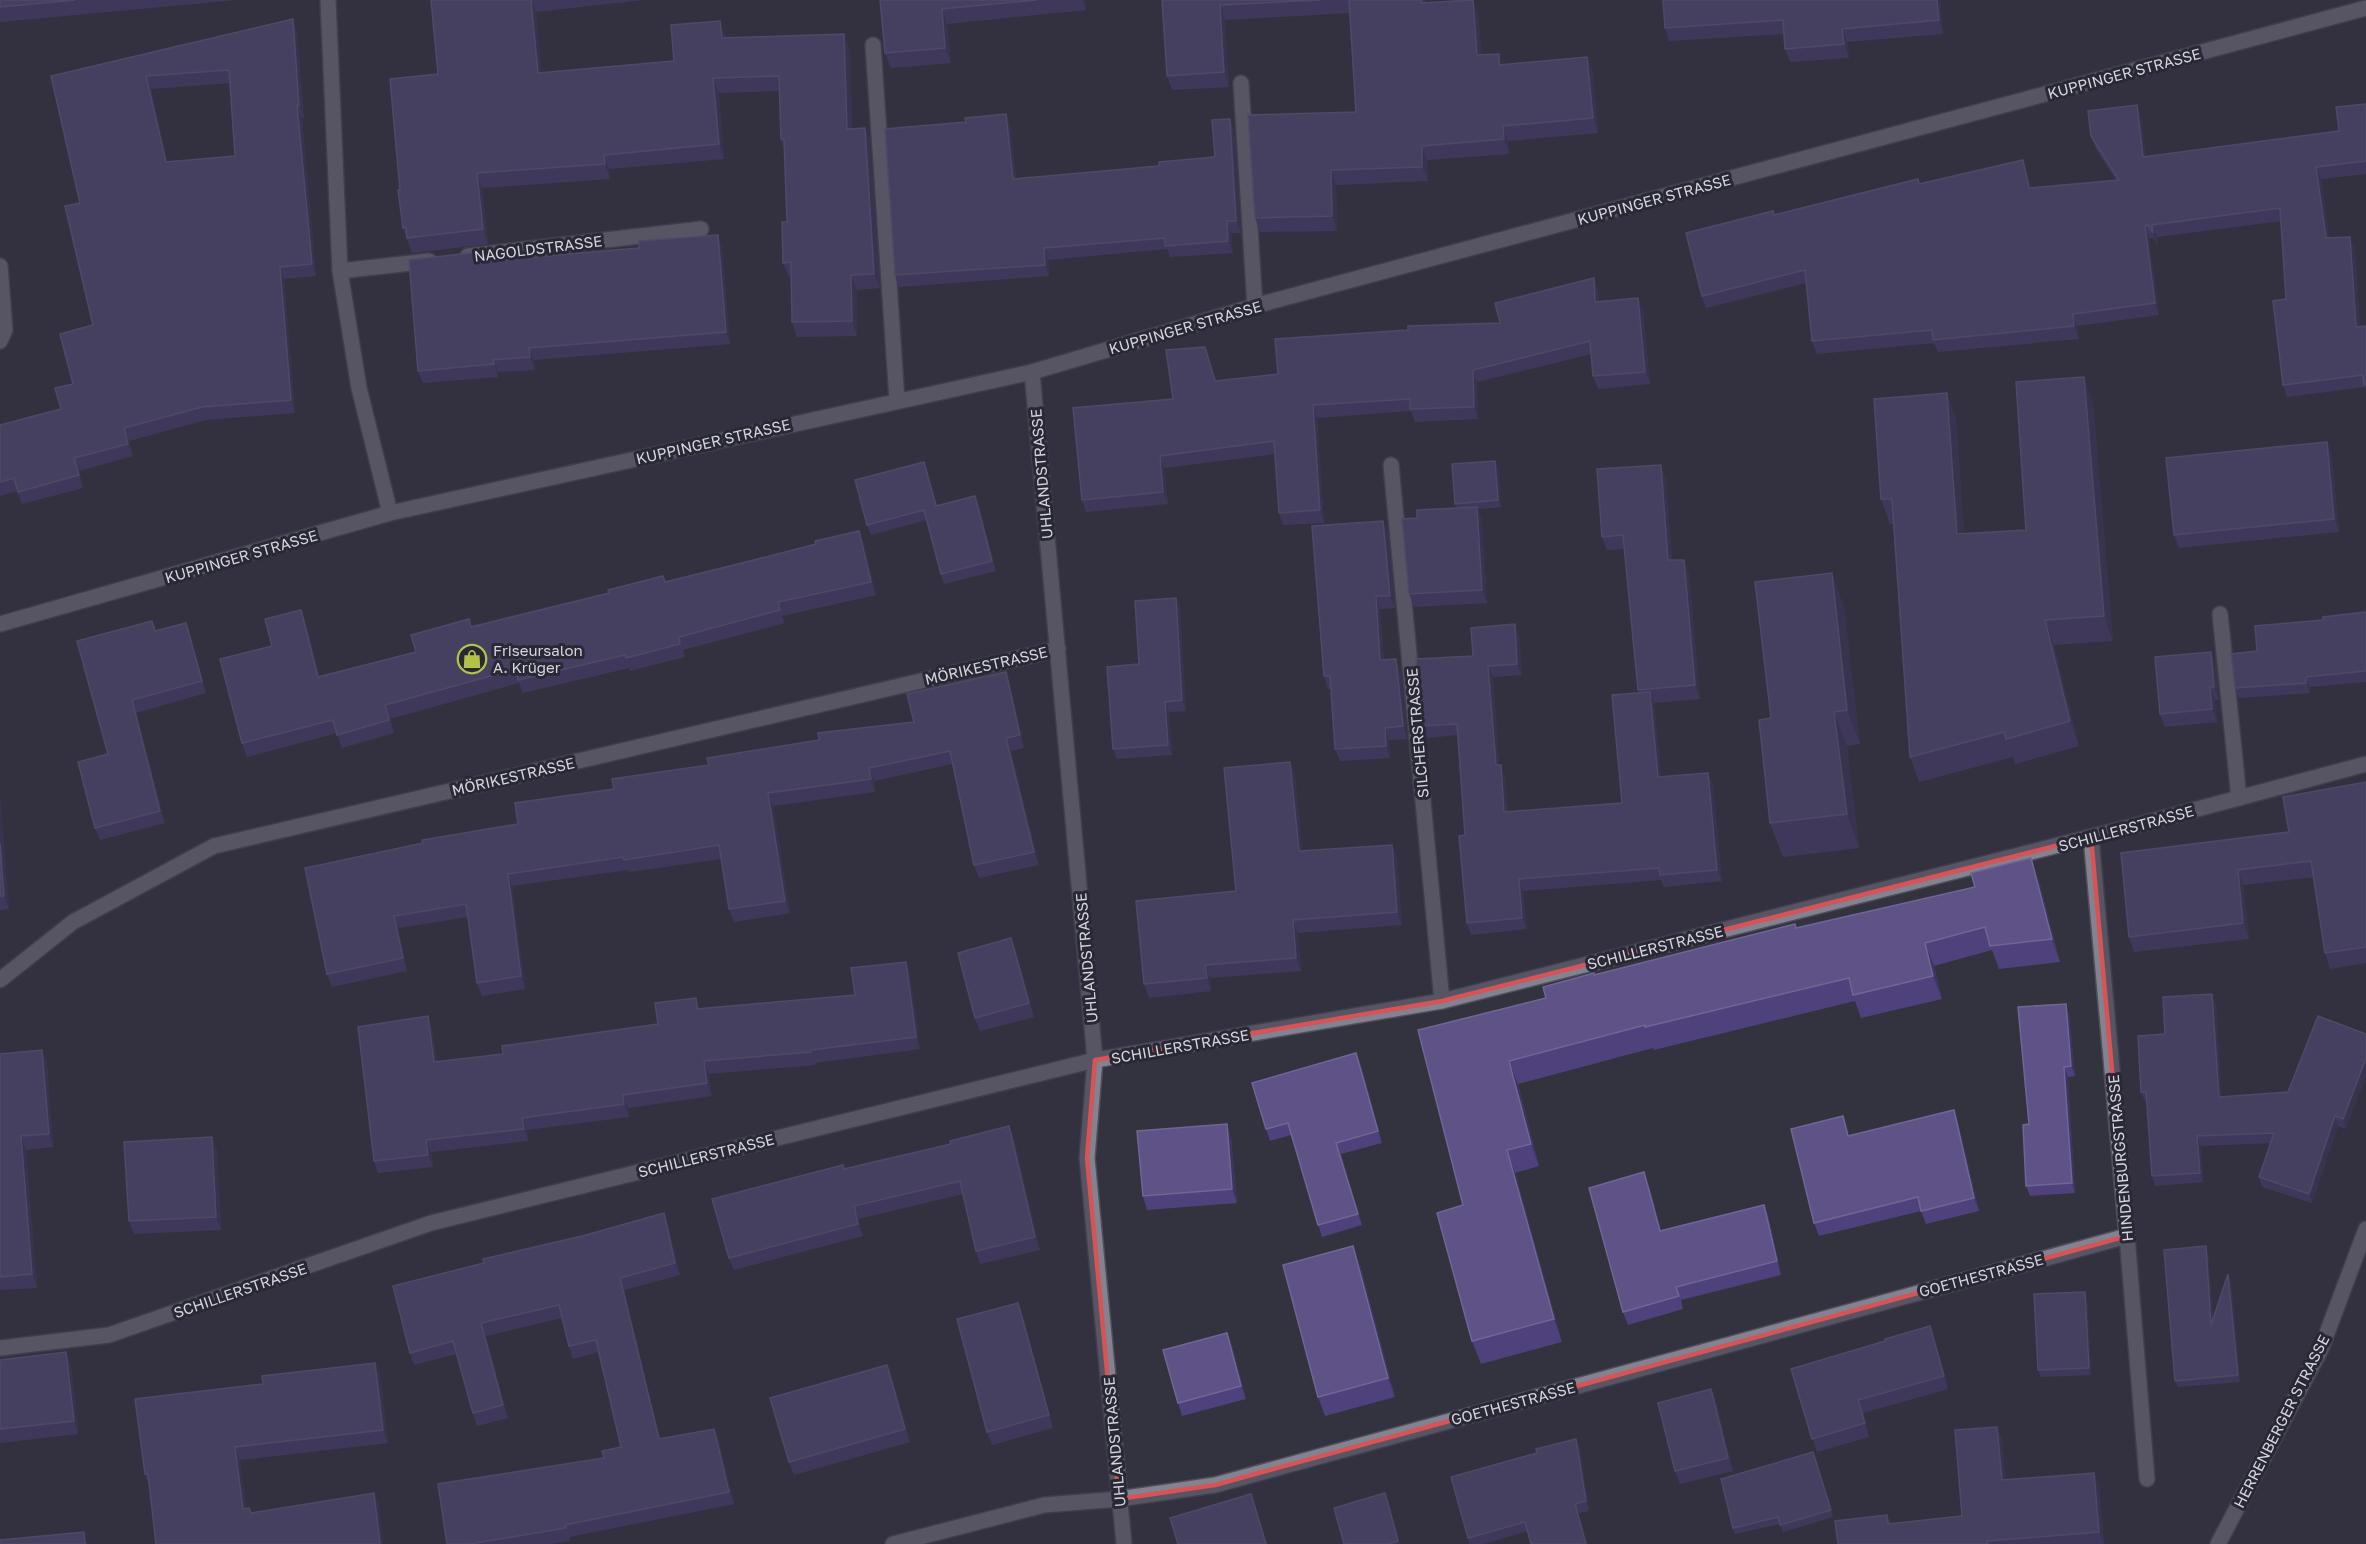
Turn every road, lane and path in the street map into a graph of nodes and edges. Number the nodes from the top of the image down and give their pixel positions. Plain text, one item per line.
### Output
1 (328, 0) edge
2 (2366, 8) edge
3 (873, 45) dead end
4 (1241, 83) dead end
5 (701, 229) dead end
6 (0, 266) edge
7 (340, 271) junction
8 (1255, 307) junction
9 (0, 341) edge
10 (1032, 372) junction
11 (897, 400) junction
12 (1391, 465) dead end
13 (390, 513) junction
14 (2220, 614) dead end
15 (0, 624) edge
16 (1058, 649) junction
17 (2366, 764) edge
18 (2239, 798) junction
19 (2091, 837) junction
20 (0, 980) edge
21 (1442, 1001) junction
22 (1095, 1060) junction
23 (2366, 1229) edge
24 (2127, 1236) junction
25 (0, 1348) edge
26 (2146, 1479) dead end
27 (1119, 1499) junction
28 (893, 1544) edge
29 (1124, 1544) edge
30 (2218, 1544) edge

1 - 7 street
2 - 8 street, KUPPINGER STRASSE
3 - 11 street
4 - 8 street
5 - 7 street, NAGOLDSTRASSE
6 - 9 street
7 - 13 street
8 - 10 street, KUPPINGER STRASSE
10 - 11 street, KUPPINGER STRASSE
10 - 16 street, UHLANDSTRASSE
11 - 13 street, KUPPINGER STRASSE
12 - 21 street, SILCHERSTRASSE
13 - 15 street, KUPPINGER STRASSE
14 - 18 street
16 - 20 street, MÖRIKESTRASSE
16 - 22 street, UHLANDSTRASSE
17 - 18 street, SCHILLERSTRASSE
18 - 19 street, SCHILLERSTRASSE
19 - 21 street, SCHILLERSTRASSE
19 - 24 street, HINDENBURGSTRASSE
21 - 22 street, SCHILLERSTRASSE
22 - 25 street, SCHILLERSTRASSE
22 - 27 street, UHLANDSTRASSE
23 - 30 street, HERRENBERGER STRASSE
24 - 26 street, HINDENBURGSTRASSE
24 - 27 street, GOETHESTRASSE
27 - 28 street, GOETHESTRASSE
27 - 29 street, UHLANDSTRASSE

